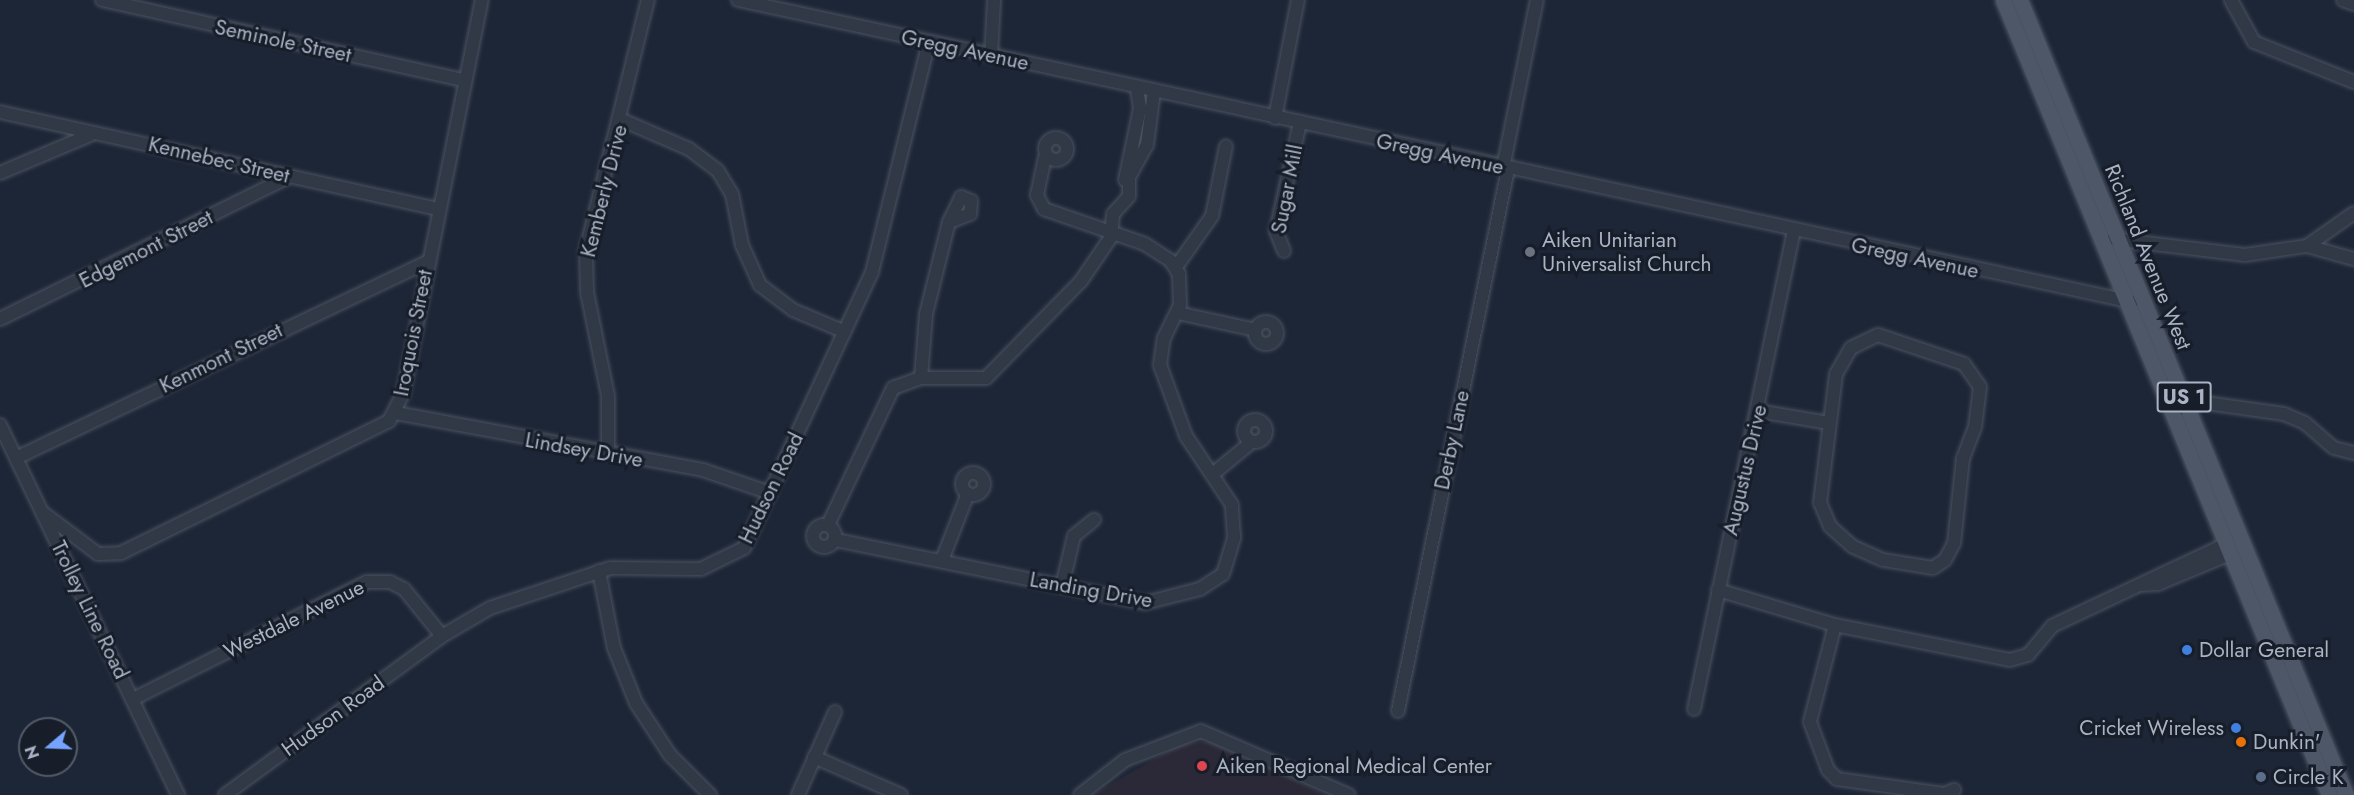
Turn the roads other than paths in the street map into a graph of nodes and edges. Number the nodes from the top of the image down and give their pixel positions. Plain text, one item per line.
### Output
1 (102, 0) edge
2 (482, 0) edge
3 (648, 0) edge
4 (738, 0) edge
5 (994, 0) edge
6 (1298, 0) edge
7 (1537, 0) edge
8 (2003, 0) edge
9 (2020, 0) edge
10 (2230, 0) edge
11 (2343, 0) edge
12 (2354, 4) edge
13 (929, 42) junction
14 (991, 56) junction
15 (464, 80) junction
16 (2354, 82) edge
17 (1137, 87) junction
18 (1154, 91) junction
19 (0, 112) edge
20 (1275, 118) junction
21 (622, 120) junction
22 (1300, 123) junction
23 (99, 134) junction
24 (1226, 146) dead end
25 (1045, 158) dead end
26 (1505, 168) junction
27 (0, 173) edge
28 (290, 176) junction
29 (1129, 196) junction
30 (438, 209) junction
31 (2354, 213) edge
32 (948, 222) dead end
33 (1794, 232) junction
34 (1111, 237) junction
35 (2110, 239) junction
36 (2307, 246) junction
37 (1284, 251) dead end
38 (2354, 259) edge
39 (428, 262) junction
40 (1176, 267) junction
41 (2136, 302) junction
42 (1178, 313) junction
43 (0, 319) edge
44 (1255, 330) dead end
45 (845, 332) junction
46 (921, 378) junction
47 (2180, 409) junction
48 (1758, 411) junction
49 (396, 413) junction
50 (1829, 423) junction
51 (0, 425) edge
52 (1248, 445) dead end
53 (2354, 453) edge
54 (608, 454) junction
55 (16, 458) junction
56 (1214, 473) junction
57 (770, 493) junction
58 (967, 496) dead end
59 (42, 512) junction
60 (1094, 520) dead end
61 (828, 525) junction
62 (836, 540) junction
63 (2228, 549) junction
64 (942, 560) junction
65 (599, 571) junction
66 (1062, 586) junction
67 (1718, 590) junction
68 (1835, 625) junction
69 (442, 636) junction
70 (133, 699) junction
71 (1694, 709) dead end
72 (1398, 711) dead end
73 (835, 712) dead end
74 (814, 757) junction
75 (1954, 790) dead end
76 (178, 795) edge
77 (225, 795) edge
78 (710, 795) edge
79 (798, 795) edge
80 (901, 795) edge
81 (1080, 795) edge
82 (1349, 795) edge
83 (2329, 795) edge
84 (2346, 795) edge

1 - 15 street, Seminole Street
2 - 15 street, Iroquois Street
3 - 21 street, Kemberly Drive
4 - 13 street, Gregg Avenue
5 - 14 street
6 - 20 street
7 - 26 street, Derby Lane
8 - 35 main road, Richland Avenue West / US 1
9 - 35 main road, Richland Avenue West / US 1
10 - 16 street
11 - 12 street
13 - 14 street, Gregg Avenue
13 - 45 street, Hudson Road
14 - 17 street, Gregg Avenue
15 - 30 street, Iroquois Street
17 - 18 street, Gregg Avenue
17 - 29 street
18 - 20 street, Gregg Avenue
18 - 29 street, Landing Drive
19 - 23 street, Kennebec Street
20 - 22 street, Gregg Avenue
21 - 45 street
21 - 54 street, Kemberly Drive
22 - 26 street, Gregg Avenue
22 - 37 street, Sugar Mill
23 - 27 street
23 - 28 street, Kennebec Street
24 - 40 street
25 - 34 street
26 - 33 street, Gregg Avenue
26 - 72 street, Derby Lane
28 - 30 street, Kennebec Street
28 - 43 street, Edgemont Street
29 - 34 street, Landing Drive
30 - 39 street, Iroquois Street
31 - 36 street
32 - 46 street
33 - 41 street, Gregg Avenue
33 - 48 street, Augustus Drive
34 - 40 street
34 - 46 street, Landing Drive
35 - 36 street
35 - 41 main road, Richland Avenue West / US 1
36 - 38 street
39 - 49 street, Iroquois Street
39 - 55 street, Kenmont Street
40 - 42 street, Landing Drive
41 - 47 main road, Richland Avenue West / US 1
42 - 44 street
42 - 56 street, Landing Drive
45 - 57 street, Hudson Road
46 - 61 street, Landing Drive
47 - 53 street
47 - 63 main road, Richland Avenue West / US 1
47 - 84 main road, Richland Avenue West / US 1
48 - 50 street
48 - 67 street, Augustus Drive
49 - 54 street, Lindsey Drive
49 - 59 street, Iroquois Street
50 - 50 street
51 - 55 street, Trolley Line Road
52 - 56 street
54 - 57 street, Lindsey Drive
55 - 59 street, Trolley Line Road
56 - 66 street, Landing Drive
57 - 65 street, Hudson Road
58 - 64 street
59 - 70 street, Trolley Line Road
60 - 66 street
61 - 62 street
61 - 62 street, Landing Drive
62 - 64 street, Landing Drive
63 - 68 street
63 - 83 main road, Richland Avenue West / US 1
64 - 66 street, Landing Drive
65 - 69 street, Hudson Road
65 - 78 street
67 - 68 street
67 - 71 street, Augustus Drive
68 - 75 street
69 - 70 street, Westdale Avenue
69 - 77 street, Hudson Road
70 - 76 street, Trolley Line Road
73 - 74 street
74 - 79 street
74 - 80 street
81 - 82 street

